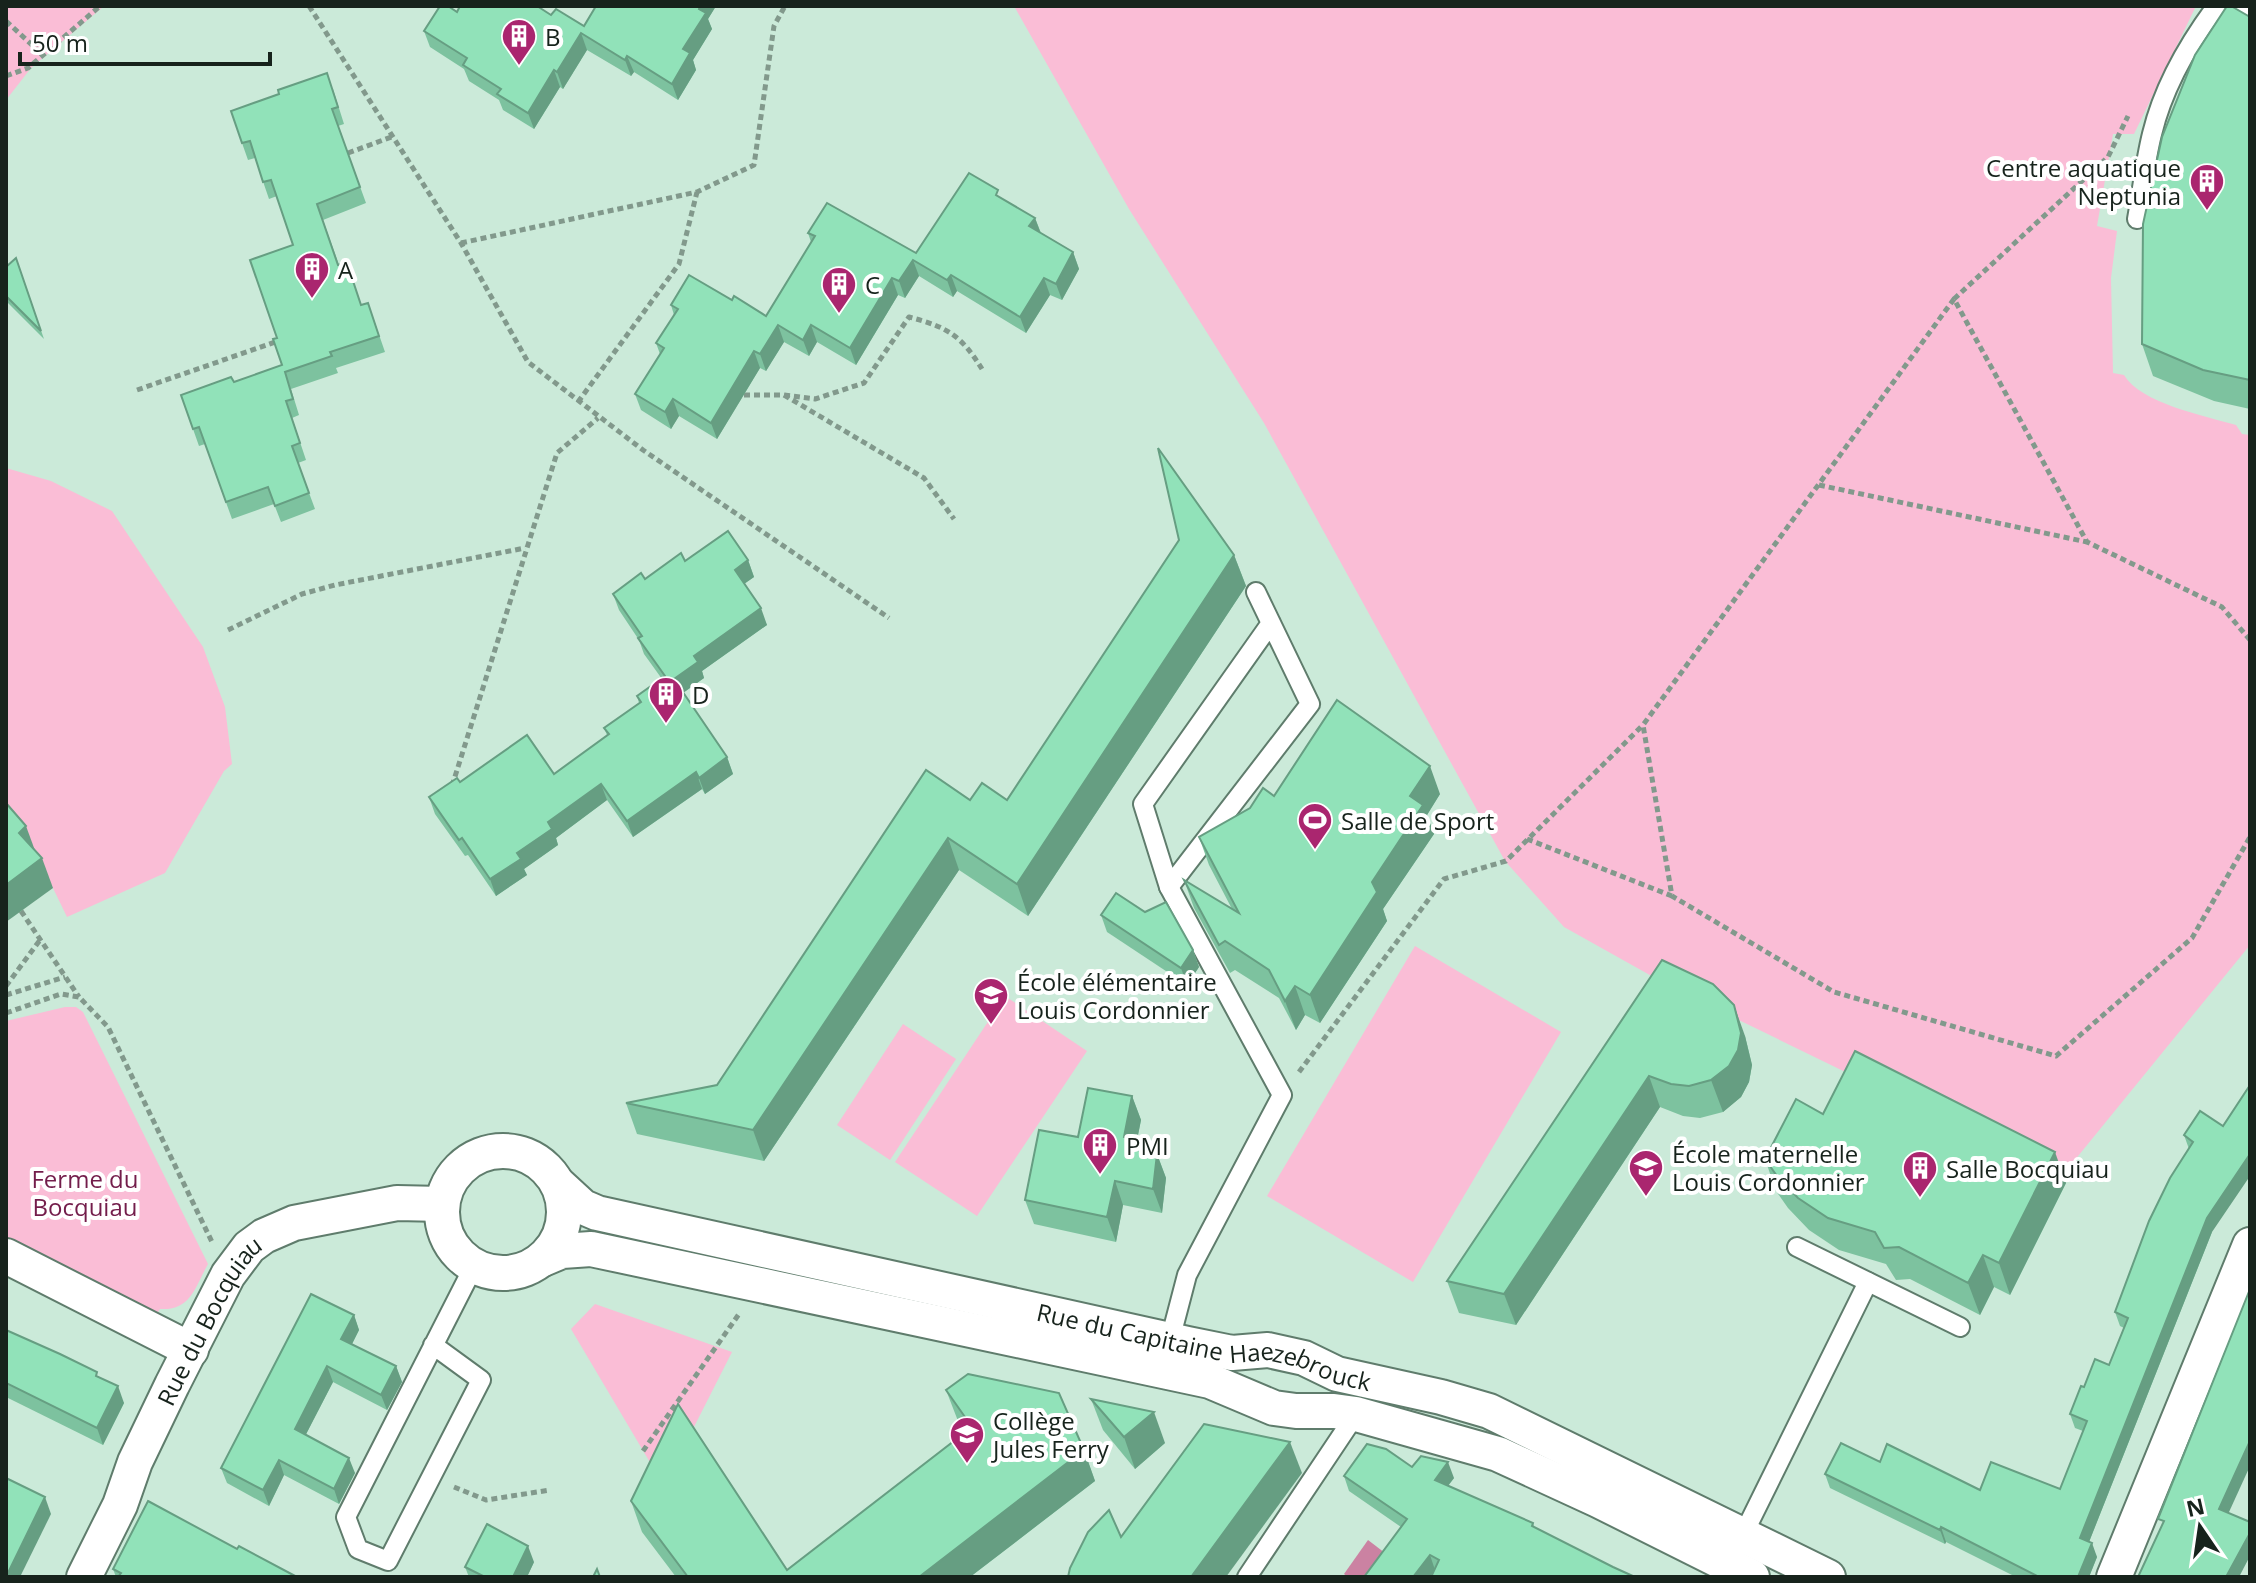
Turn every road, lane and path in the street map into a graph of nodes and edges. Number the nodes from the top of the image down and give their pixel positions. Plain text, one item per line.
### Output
1 (100, 6) edge
2 (309, 6) edge
3 (785, 6) edge
4 (2250, 16) edge
5 (6, 21) edge
6 (43, 55) junction
7 (6, 76) edge
8 (2129, 114) dead end
9 (394, 136) junction
10 (348, 153) edge
11 (697, 192) junction
12 (2137, 219) dead end
13 (461, 243) junction
14 (1954, 299) junction
15 (278, 341) edge
16 (982, 369) dead end
17 (137, 390) dead end
18 (744, 395) dead end
19 (784, 395) junction
20 (578, 402) junction
21 (598, 418) junction
22 (1819, 485) junction
23 (954, 519) dead end
24 (2087, 542) junction
25 (525, 548) junction
26 (1256, 592) dead end
27 (889, 618) dead end
28 (1271, 623) junction
29 (228, 630) dead end
30 (2250, 640) edge
31 (1643, 725) junction
32 (451, 791) edge
33 (2250, 837) edge
34 (1527, 839) junction
35 (1169, 887) junction
36 (1672, 896) junction
37 (21, 911) dead end
38 (40, 940) junction
39 (65, 977) junction
40 (6, 986) edge
41 (6, 995) edge
42 (79, 997) junction
43 (6, 1013) edge
44 (1282, 1095) junction
45 (558, 1184) junction
46 (442, 1204) junction
47 (2250, 1245) edge
48 (1797, 1247) dead end
49 (6, 1256) edge
50 (543, 1259) junction
51 (474, 1266) junction
52 (228, 1275) junction
53 (1868, 1282) junction
54 (759, 1286) junction
55 (1960, 1327) dead end
56 (1170, 1340) junction
57 (433, 1345) junction
58 (191, 1350) junction
59 (1356, 1414) junction
60 (1437, 1415) junction
61 (643, 1451) dead end
62 (431, 1478) junction
63 (550, 1490) dead end
64 (1743, 1535) junction
65 (84, 1577) edge
66 (1247, 1577) edge
67 (1752, 1577) edge
68 (1828, 1577) edge
69 (2114, 1577) edge

1 - 6 path
2 - 9 path
3 - 11 path
4 - 12 lane
5 - 6 path
6 - 7 path
8 - 14 path
9 - 10 path
9 - 13 path
11 - 13 path
11 - 20 path
13 - 20 path
14 - 22 path
14 - 24 path
15 - 17 path
16 - 19 path
18 - 19 path
19 - 23 path
20 - 21 path
21 - 25 path
21 - 27 path
22 - 24 path
22 - 31 path
24 - 30 path
25 - 29 path
25 - 32 path
26 - 28 lane
28 - 35 lane
28 - 35 lane
31 - 34 path
31 - 36 path
33 - 36 path
34 - 36 path
34 - 44 path
35 - 44 lane
37 - 38 path
38 - 39 path
38 - 40 path
39 - 41 path
39 - 42 path
42 - 43 path
42 - 52 path
44 - 56 lane
45 - 46 street
45 - 50 street
45 - 56 street, Rue du Capitaine Haezebrouck
46 - 51 street
46 - 52 street, Rue du Bocquiau
47 - 69 street
48 - 53 lane
49 - 58 street
50 - 51 street
50 - 54 street, Rue du Capitaine Haezebrouck
51 - 57 lane
52 - 58 street, Rue du Bocquiau
53 - 55 lane
53 - 64 lane
54 - 59 street, Rue du Capitaine Haezebrouck
54 - 61 path
56 - 60 street, Rue du Capitaine Haezebrouck
57 - 62 lane
57 - 62 lane
58 - 65 street, Rue du Bocquiau
59 - 60 street, Rue du Capitaine Haezebrouck
59 - 66 lane
60 - 64 street, Rue du Capitaine Haezebrouck
60 - 67 street, Rue du Capitaine Haezebrouck
62 - 63 path
64 - 68 street, Rue du Capitaine Haezebrouck

